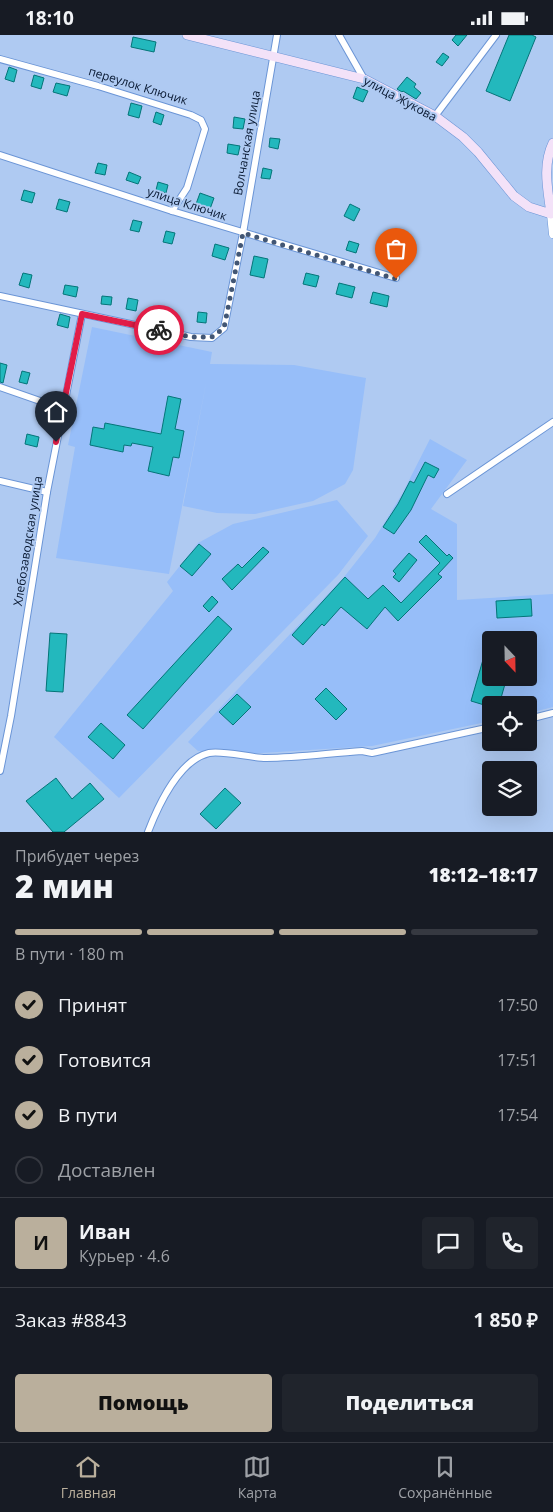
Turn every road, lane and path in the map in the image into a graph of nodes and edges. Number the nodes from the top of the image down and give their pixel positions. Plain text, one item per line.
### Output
1 (187, 35) edge
2 (277, 35) edge
3 (339, 35) edge
4 (496, 35) edge
5 (273, 55) junction
6 (0, 59) edge
7 (364, 79) junction
8 (434, 116) junction
9 (553, 143) edge
10 (0, 155) edge
11 (172, 211) junction
12 (551, 214) junction
13 (243, 233) junction
14 (553, 233) edge
15 (396, 279) dead end
16 (0, 296) edge
17 (82, 314) junction
18 (0, 387) edge
19 (62, 409) junction
20 (553, 422) edge
21 (0, 481) edge
22 (48, 493) junction
23 (447, 494) dead end
24 (553, 713) edge
25 (537, 717) edge
26 (482, 729) edge
27 (0, 771) edge
28 (148, 832) edge

1 - 5 main road, улица Жукова
2 - 5 street, Волчанская улица
3 - 7 street
4 - 8 street
5 - 7 main road, улица Жукова
5 - 13 street, Волчанская улица
6 - 11 street, переулок Ключик
7 - 8 main road, улица Жукова
8 - 12 main road, улица Жукова
9 - 12 main road
10 - 11 street, улица Ключик
11 - 13 street, улица Ключик
12 - 14 street
13 - 15 street, улица Ключик
13 - 17 street, Волчанская улица
16 - 17 street
17 - 19 street, Хлебозаводская улица
18 - 19 street
19 - 22 street, Хлебозаводская улица
20 - 23 street
21 - 22 street
22 - 27 street, Хлебозаводская улица
24 - 25 street
26 - 28 street

